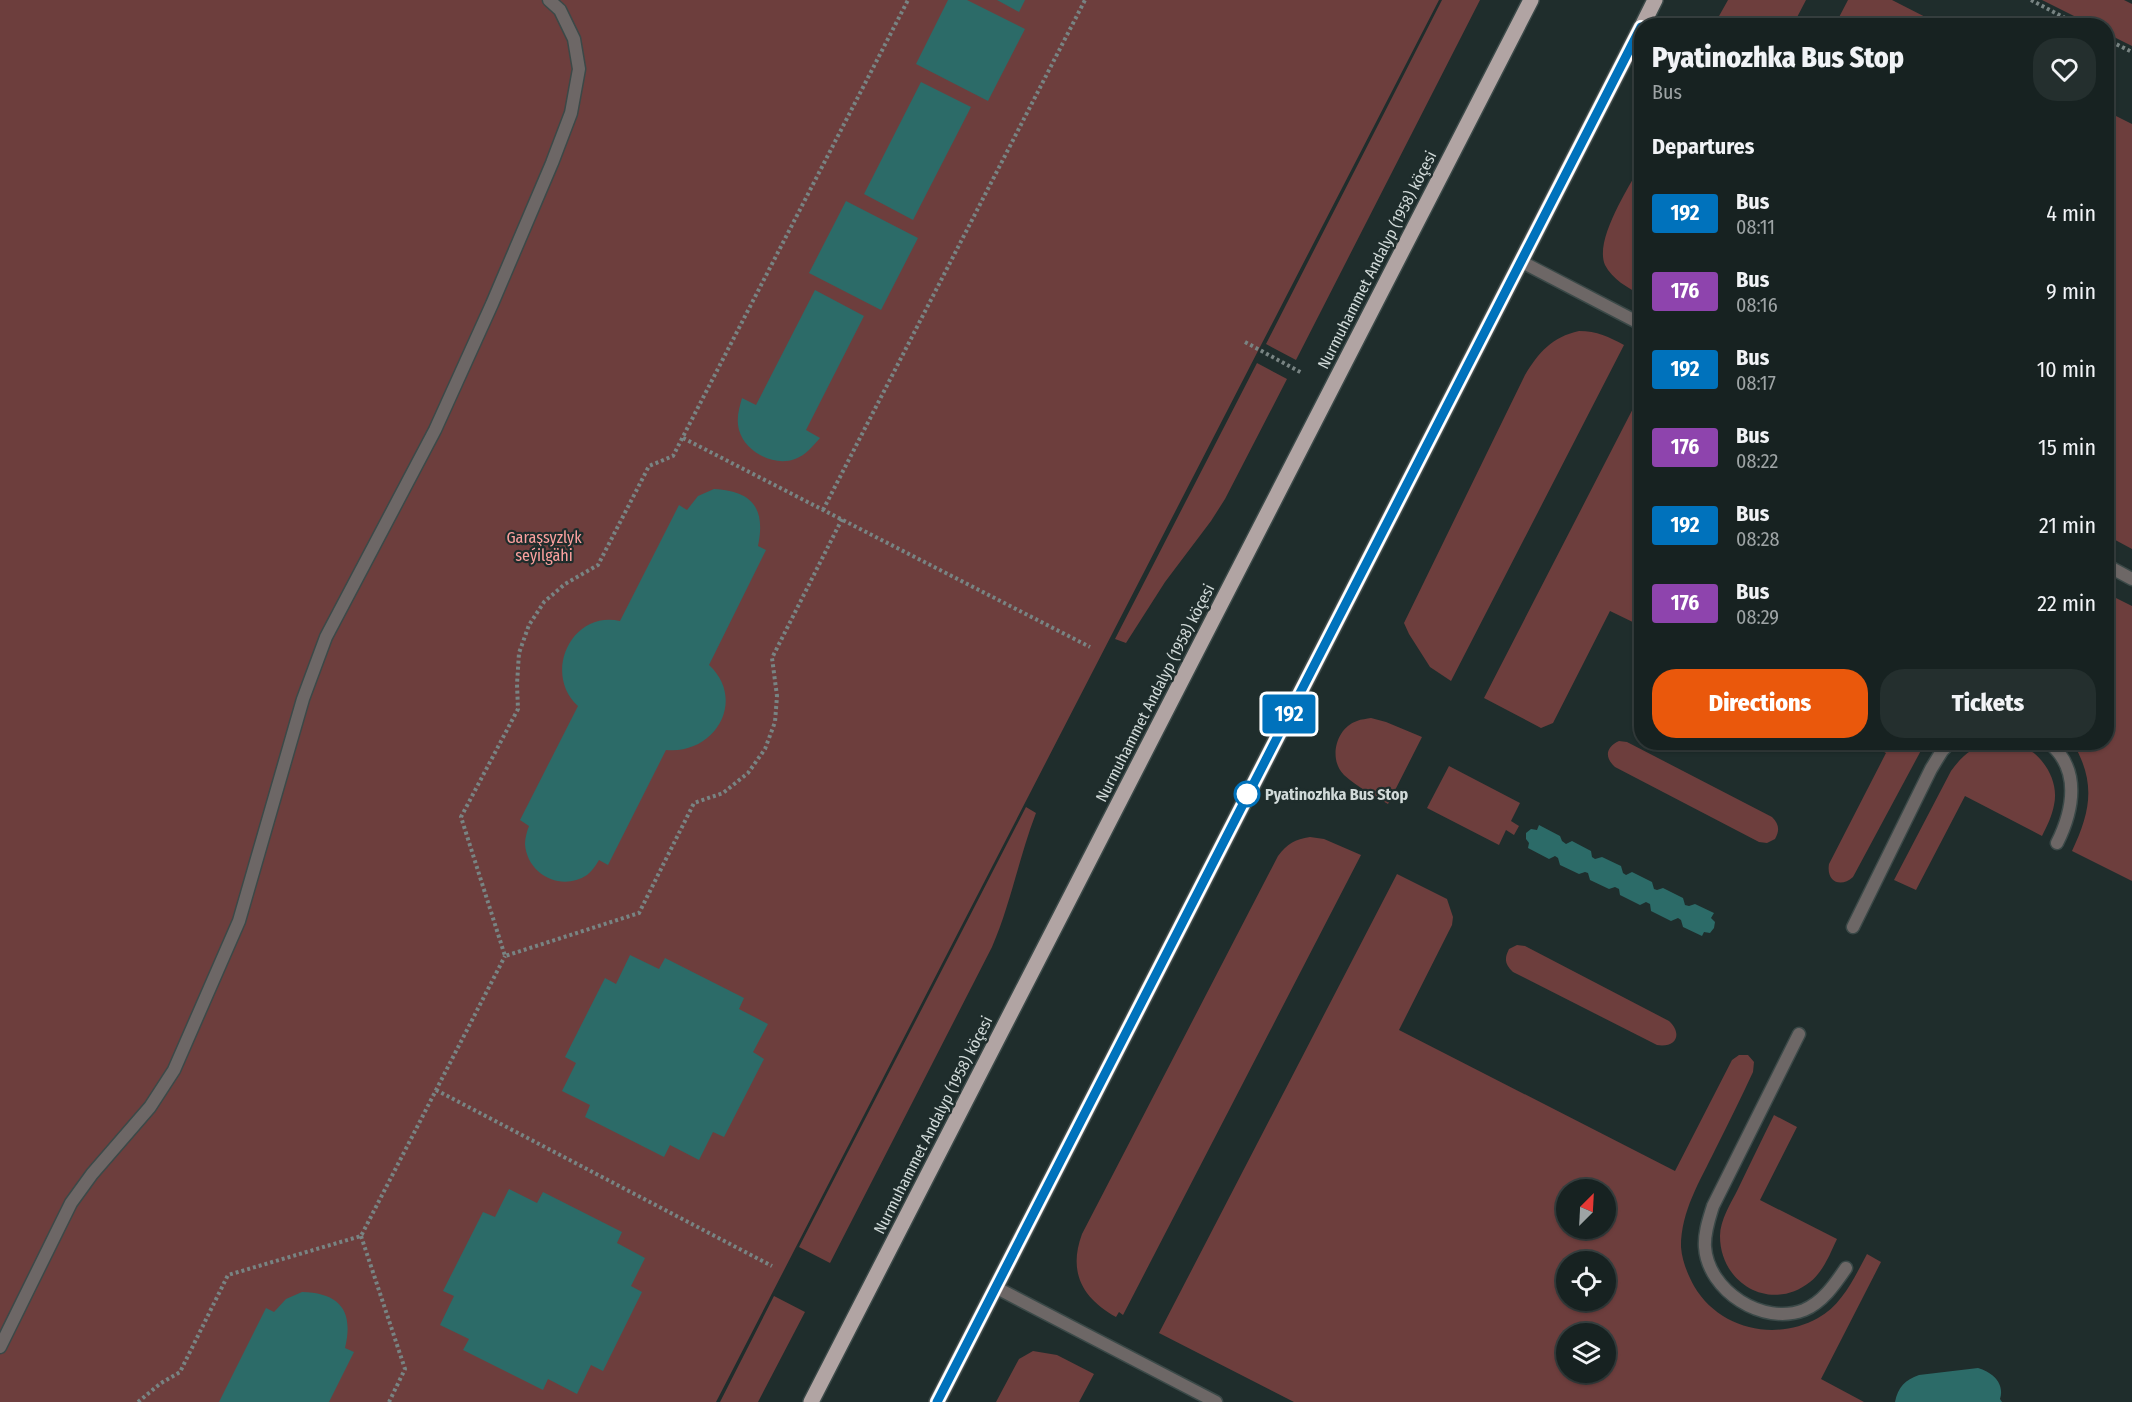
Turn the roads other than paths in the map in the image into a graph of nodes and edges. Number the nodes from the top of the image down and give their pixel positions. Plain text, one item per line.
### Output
1 (549, 0) edge
2 (1531, 0) edge
3 (1655, 0) edge
4 (1645, 18) edge
5 (1634, 40) edge
6 (1520, 261) junction
7 (1634, 320) edge
8 (2114, 569) edge
9 (2132, 579) edge
10 (1945, 750) edge
11 (2054, 750) edge
12 (2057, 843) dead end
13 (1853, 927) dead end
14 (1799, 1034) dead end
15 (1846, 1268) dead end
16 (995, 1287) junction
17 (0, 1347) edge
18 (811, 1402) edge
19 (937, 1402) edge
20 (1216, 1402) edge

1 - 17 street
2 - 18 main road, Nurmuhammet Andalyp (1958) köçesi
3 - 4 main road
5 - 6 main road
6 - 7 street
6 - 16 main road
8 - 9 street
10 - 13 street
11 - 12 street
14 - 15 street
16 - 19 main road
16 - 20 street

